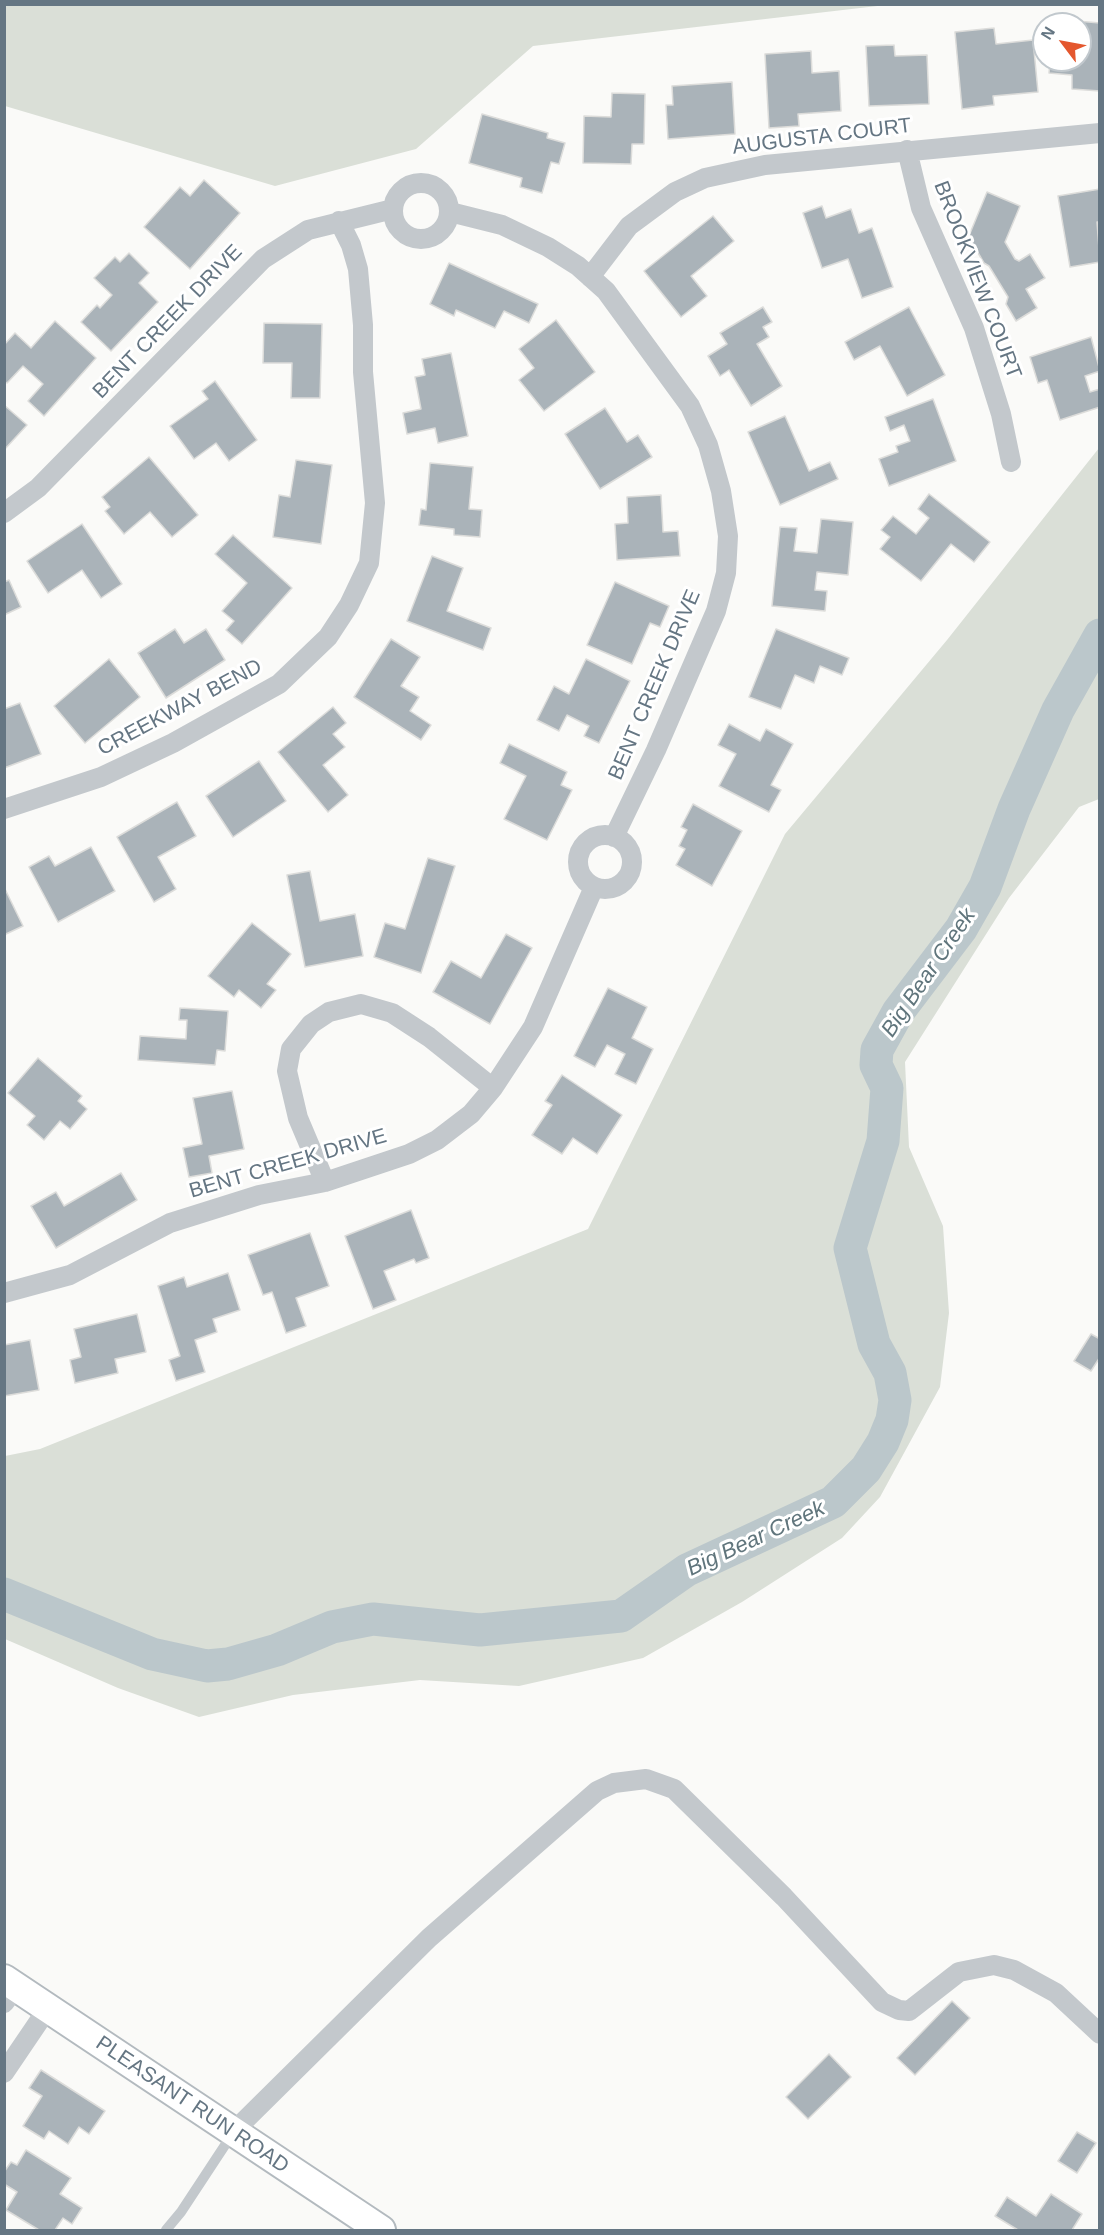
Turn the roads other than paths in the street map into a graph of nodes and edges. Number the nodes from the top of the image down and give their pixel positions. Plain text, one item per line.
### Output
1 (1100, 133) edge
2 (907, 150) junction
3 (393, 209) junction
4 (450, 212) junction
5 (339, 221) junction
6 (590, 277) junction
7 (1011, 462) dead end
8 (4, 513) edge
9 (4, 809) edge
10 (614, 837) junction
11 (594, 887) junction
12 (493, 1088) junction
13 (326, 1182) junction
14 (4, 1293) edge
15 (8, 1990) edge
16 (48, 2008) junction
17 (1100, 2034) edge
18 (4, 2073) edge
19 (233, 2132) junction
20 (166, 2230) edge
21 (381, 2230) edge

1 - 2 street, AUGUSTA COURT
2 - 6 street, AUGUSTA COURT
2 - 7 street, BROOKVIEW COURT
3 - 4 street
3 - 4 street
3 - 5 street, BENT CREEK DRIVE
4 - 6 street, BENT CREEK DRIVE
5 - 8 street, BENT CREEK DRIVE
5 - 9 street, CREEKWAY BEND
6 - 10 street, BENT CREEK DRIVE
10 - 11 street
10 - 11 street
11 - 12 street, BENT CREEK DRIVE
12 - 13 street, BENT CREEK DRIVE
12 - 13 street
13 - 14 street, BENT CREEK DRIVE
15 - 16 main road, PLEASANT RUN ROAD
16 - 18 street
16 - 19 main road, PLEASANT RUN ROAD
17 - 19 street
19 - 20 lane
19 - 21 main road, PLEASANT RUN ROAD

